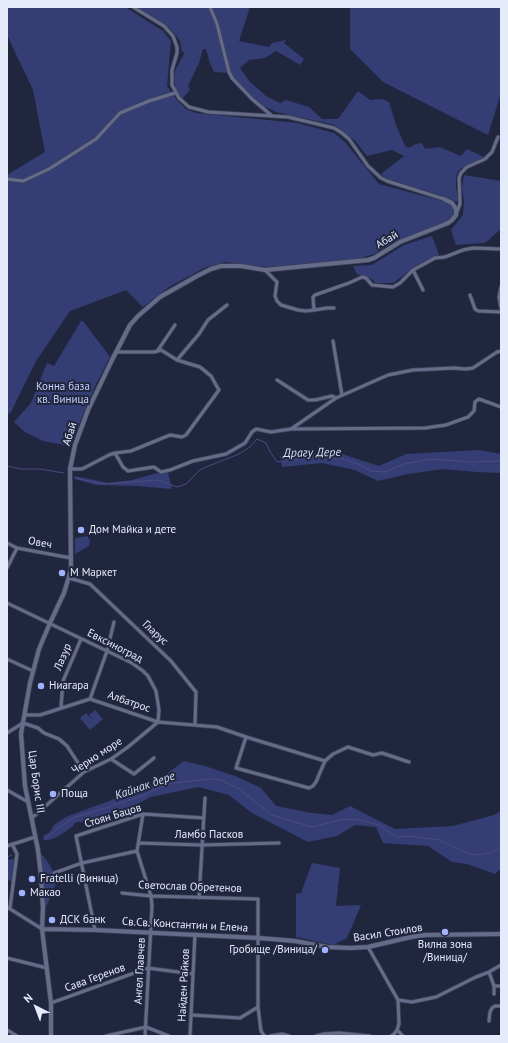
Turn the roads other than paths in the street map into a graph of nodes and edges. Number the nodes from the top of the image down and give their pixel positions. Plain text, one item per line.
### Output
1 (132, 7) edge
2 (210, 7) edge
3 (175, 93) junction
4 (271, 115) junction
5 (498, 137) dead end
6 (7, 179) edge
7 (444, 199) joint
8 (457, 212) junction
9 (501, 249) edge
10 (265, 270) junction
11 (413, 270) junction
12 (501, 287) edge
13 (423, 290) dead end
14 (470, 295) dead end
15 (227, 305) dead end
16 (334, 308) dead end
17 (501, 308) edge
18 (314, 310) junction
19 (501, 312) edge
20 (175, 325) dead end
21 (333, 341) dead end
22 (158, 350) junction
23 (501, 351) edge
24 (116, 352) junction
25 (177, 360) junction
26 (277, 380) dead end
27 (342, 395) junction
28 (336, 398) junction
29 (501, 407) edge
30 (291, 429) junction
31 (115, 453) junction
32 (70, 469) junction
33 (70, 537) joint
34 (7, 543) edge
35 (17, 548) junction
36 (71, 558) junction
37 (7, 568) edge
38 (69, 578) junction
39 (7, 603) edge
40 (114, 622) dead end
41 (50, 623) junction
42 (81, 639) junction
43 (107, 651) junction
44 (7, 659) edge
45 (33, 671) junction
46 (90, 699) junction
47 (61, 707) junction
48 (25, 715) junction
49 (158, 722) junction
50 (23, 723) junction
51 (195, 725) junction
52 (7, 733) edge
53 (246, 737) junction
54 (154, 758) dead end
55 (111, 759) junction
56 (325, 761) junction
57 (409, 762) dead end
58 (84, 772) junction
59 (7, 790) edge
60 (205, 798) dead end
61 (28, 802) junction
62 (143, 814) junction
63 (32, 818) junction
64 (204, 818) junction
65 (35, 837) junction
66 (139, 843) junction
67 (279, 843) dead end
68 (12, 844) junction
69 (201, 845) junction
70 (7, 846) edge
71 (137, 851) junction
72 (82, 863) junction
73 (54, 873) dead end
74 (122, 893) dead end
75 (151, 896) junction
76 (199, 898) junction
77 (8, 908) edge
78 (42, 929) junction
79 (95, 930) junction
80 (151, 932) junction
81 (196, 934) junction
82 (501, 934) edge
83 (259, 938) junction
84 (326, 946) joint
85 (368, 947) junction
86 (7, 958) edge
87 (501, 965) edge
88 (47, 968) junction
89 (148, 968) junction
90 (489, 972) junction
91 (193, 974) junction
92 (494, 986) junction
93 (501, 986) edge
94 (494, 994) dead end
95 (398, 1000) junction
96 (51, 1003) junction
97 (501, 1006) edge
98 (258, 1007) junction
99 (192, 1015) junction
100 (489, 1021) dead end
101 (146, 1028) junction
102 (7, 1030) edge
103 (398, 1030) junction
104 (17, 1036) edge
105 (51, 1036) edge
106 (106, 1036) edge
107 (145, 1036) edge
108 (170, 1036) edge
109 (190, 1036) edge
110 (265, 1036) edge
111 (270, 1036) edge
112 (288, 1036) edge
113 (316, 1036) edge
114 (370, 1036) edge
115 (391, 1036) edge
116 (404, 1036) edge

1 - 3 street
2 - 4 street
3 - 4 street
3 - 6 street
4 - 7 street
5 - 8 street
7 - 8 street
8 - 10 street, Абай
9 - 11 street
10 - 18 street
10 - 24 street, Абай
11 - 13 street
11 - 18 street
12 - 17 street
14 - 19 street
15 - 25 street
16 - 18 street
20 - 22 street
21 - 27 street
22 - 24 street
22 - 25 street
23 - 27 street
24 - 32 street, Абай
25 - 31 street
26 - 28 street
27 - 28 street
28 - 30 street
29 - 30 street
30 - 31 street
31 - 32 street
32 - 33 street, Абай
33 - 36 street, Цар Борис III
34 - 35 street, Овеч
35 - 36 street, Овеч
35 - 37 street
36 - 38 street, Цар Борис III
38 - 41 street, Цар Борис III
38 - 51 street, Гларус
39 - 41 street, Евксиноград
40 - 43 street
41 - 42 street, Евксиноград
41 - 45 street, Цар Борис III
42 - 43 street, Евксиноград
42 - 47 street, Лазур
43 - 46 street
43 - 49 street, Евксиноград
44 - 45 street
45 - 48 street, Цар Борис III
46 - 47 street, Албатрос
46 - 49 street, Албатрос
47 - 48 street, Албатрос
48 - 50 street, Цар Борис III
49 - 51 street
49 - 55 street, Черно море
50 - 52 street
50 - 58 street
50 - 61 street, Цар Борис III
51 - 53 street
53 - 56 street
53 - 56 street
54 - 55 street
55 - 58 street, Черно море
56 - 57 street
58 - 63 street, Черно море
59 - 61 street
60 - 64 street
61 - 63 street, Цар Борис III
62 - 64 street, Стоян Бацов
62 - 66 street
62 - 72 street, Стоян Бацов
63 - 65 street, Цар Борис III
64 - 69 street
65 - 68 street
65 - 78 street, Цар Борис III
66 - 69 street, Ламбо Пасков
66 - 71 street
67 - 69 street, Ламбо Пасков
68 - 70 street
68 - 77 street
69 - 76 street
71 - 72 street
71 - 75 street, Ангел Главчев
72 - 73 street
72 - 79 street
74 - 75 street, Светослав Обретенов
75 - 76 street, Светослав Обретенов
75 - 80 street, Ангел Главчев
76 - 83 street, Светослав Обретенов
77 - 78 street
78 - 79 street, Св.Св. Константин и Елена
78 - 88 street, Цар Борис III
79 - 80 street, Св.Св. Константин и Елена
80 - 81 street, Св.Св. Константин и Елена
80 - 89 street, Ангел Главчев
81 - 83 street, Св.Св. Константин и Елена
81 - 91 street, Найден Райков
82 - 85 street, Васил Стоилов
83 - 84 street, Св.Св. Константин и Елена
83 - 98 street
84 - 85 street, Васил Стоилов
85 - 95 street
86 - 88 street
87 - 90 street
88 - 96 street, Цар Борис III
89 - 91 street, Сава Геренов
89 - 96 street, Сава Геренов
89 - 101 street, Ангел Главчев
90 - 92 street
90 - 95 street
91 - 99 street, Найден Райков
92 - 93 street
92 - 94 street
95 - 103 street
96 - 105 street, Цар Борис III
97 - 100 street
98 - 99 street
98 - 110 street
99 - 109 street, Найден Райков
101 - 106 street
101 - 107 street, Ангел Главчев
101 - 108 street
102 - 104 street
103 - 115 street
103 - 116 street
111 - 112 street
113 - 114 street

